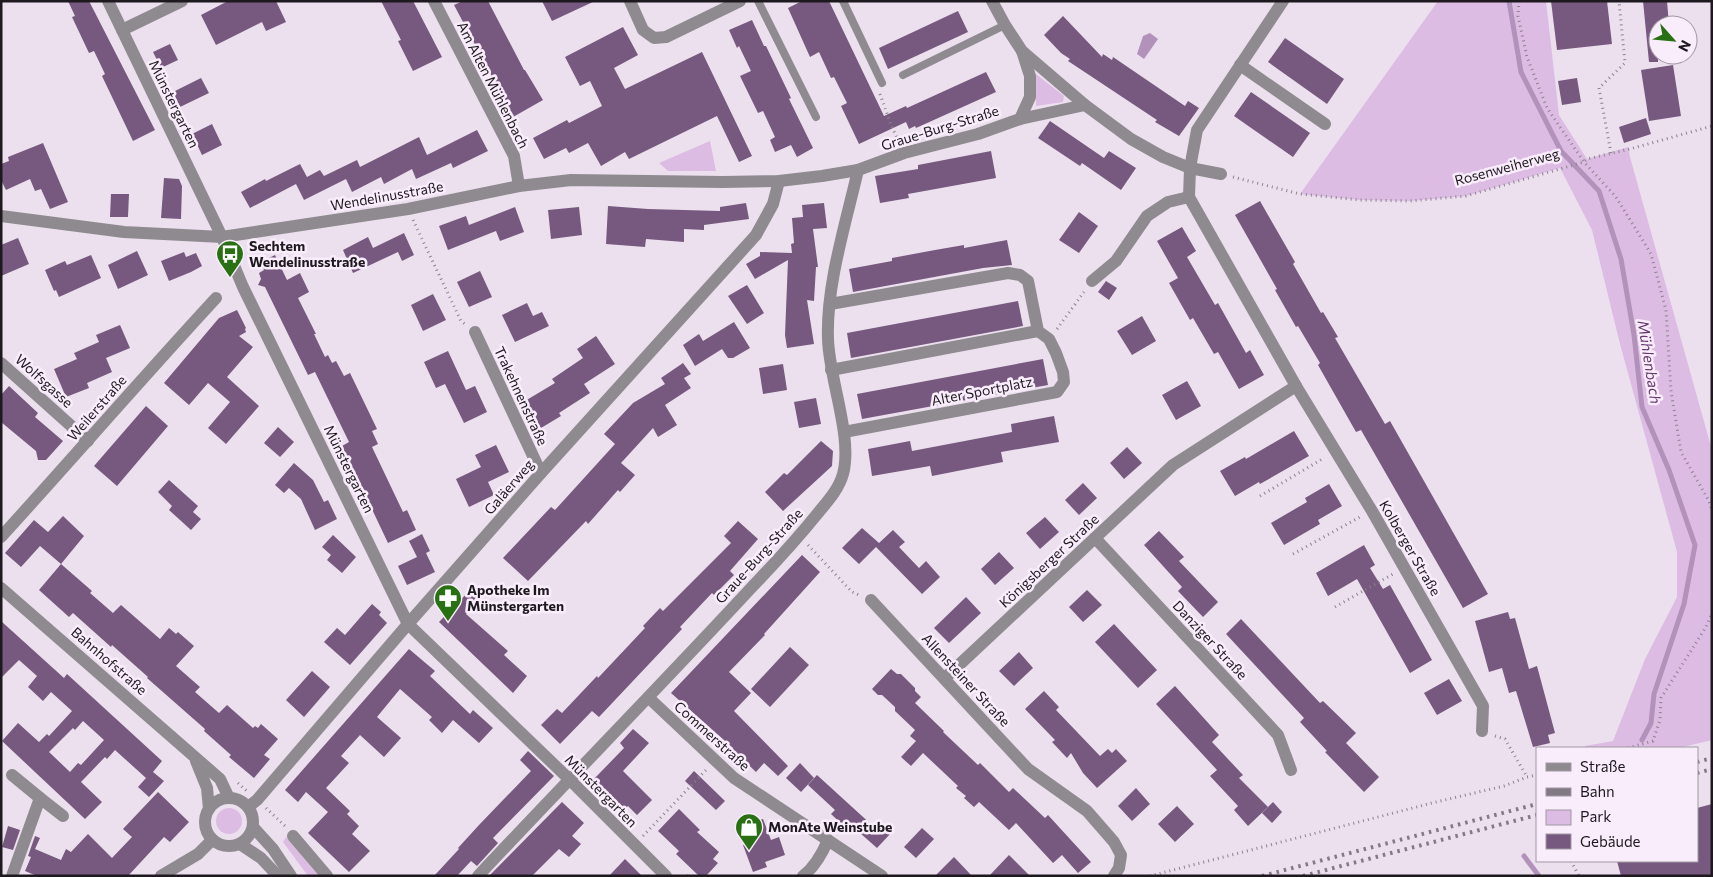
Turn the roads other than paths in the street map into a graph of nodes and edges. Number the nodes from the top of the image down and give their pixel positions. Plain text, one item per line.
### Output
1 (108, 1) edge
2 (182, 1) edge
3 (434, 1) edge
4 (630, 1) edge
5 (740, 1) edge
6 (758, 1) edge
7 (842, 1) edge
8 (992, 1) edge
9 (1283, 1) edge
10 (1005, 25) junction
11 (122, 30) junction
12 (1022, 51) junction
13 (1240, 65) junction
14 (903, 75) dead end
15 (882, 83) dead end
16 (1085, 105) junction
17 (816, 117) dead end
18 (1020, 119) junction
19 (1325, 124) dead end
20 (1190, 168) junction
21 (858, 170) junction
22 (1221, 174) road end
23 (779, 181) junction
24 (519, 186) junction
25 (1189, 197) junction
26 (1, 216) edge
27 (222, 237) junction
28 (1092, 281) road end
29 (216, 298) dead end
30 (830, 304) junction
31 (1038, 331) junction
32 (475, 332) road end
33 (1, 363) edge
34 (831, 370) junction
35 (1296, 386) junction
36 (844, 432) junction
37 (88, 441) junction
38 (541, 473) junction
39 (1, 538) edge
40 (1095, 538) junction
41 (1, 588) edge
42 (871, 600) road end
43 (408, 624) junction
44 (945, 678) junction
45 (649, 698) junction
46 (1482, 731) road end
47 (195, 759) junction
48 (1291, 770) dead end
49 (12, 775) dead end
50 (569, 779) junction
51 (40, 798) junction
52 (230, 798) junction
53 (253, 803) junction
54 (209, 808) junction
55 (63, 816) dead end
56 (253, 827) junction
57 (289, 832) road end
58 (212, 840) junction
59 (828, 840) junction
60 (240, 844) junction
61 (12, 876) edge
62 (161, 876) edge
63 (278, 876) edge
64 (291, 876) edge
65 (327, 876) edge
66 (478, 876) edge
67 (666, 876) edge
68 (803, 876) edge
69 (882, 876) edge
70 (1114, 876) edge

1 - 11 street, Münstergarten
2 - 11 street
3 - 24 street, Am Alten Mühlenbach
4 - 5 street
6 - 17 lane
7 - 15 lane
8 - 10 street, Graue-Burg-Straße
9 - 13 street
10 - 12 street, Graue-Burg-Straße
10 - 14 lane
11 - 27 street, Münstergarten
12 - 16 street, Graue-Burg-Straße
12 - 18 street, Graue-Burg-Straße
13 - 19 street
13 - 20 street
16 - 18 street
16 - 20 street
18 - 21 street, Graue-Burg-Straße
20 - 22 street
20 - 25 street
21 - 23 street, Graue-Burg-Straße
21 - 30 street, Graue-Burg-Straße
23 - 24 street, Wendelinusstraße
23 - 38 street, Galäerweg
24 - 27 street, Wendelinusstraße
25 - 28 street
25 - 35 street, Kolberger Straße
26 - 27 street, Wendelinusstraße
27 - 43 street, Münstergarten
29 - 37 street, Weilerstraße
30 - 31 street
30 - 34 street, Graue-Burg-Straße
31 - 34 street
31 - 36 street, Alter Sportplatz
32 - 38 street, Trakehnenstraße
33 - 37 street, Wolfsgasse
34 - 36 street, Graue-Burg-Straße
35 - 40 street, Königsberger Straße
35 - 46 street, Kolberger Straße
36 - 45 street, Graue-Burg-Straße
37 - 39 street, Weilerstraße
38 - 43 street, Galäerweg
40 - 44 street, Königsberger Straße
40 - 48 street, Danziger Straße
41 - 47 street, Bahnhofstraße
42 - 44 street, Allensteiner Straße
43 - 50 street, Münstergarten
43 - 53 street, Galäerweg
44 - 70 street, Allensteiner Straße
45 - 50 street, Graue-Burg-Straße
45 - 59 street, Commerstraße
47 - 52 street, Bahnhofstraße
47 - 54 street, Bahnhofstraße
49 - 51 street
50 - 66 street, Graue-Burg-Straße
50 - 67 street, Münstergarten
51 - 55 street
51 - 61 street
52 - 53 street
52 - 54 street
53 - 56 street
54 - 58 street, Bahnhofstraße
56 - 60 street
56 - 64 street
57 - 65 street
58 - 60 street
58 - 62 street
59 - 68 street
59 - 69 street, Commerstraße
60 - 63 street

